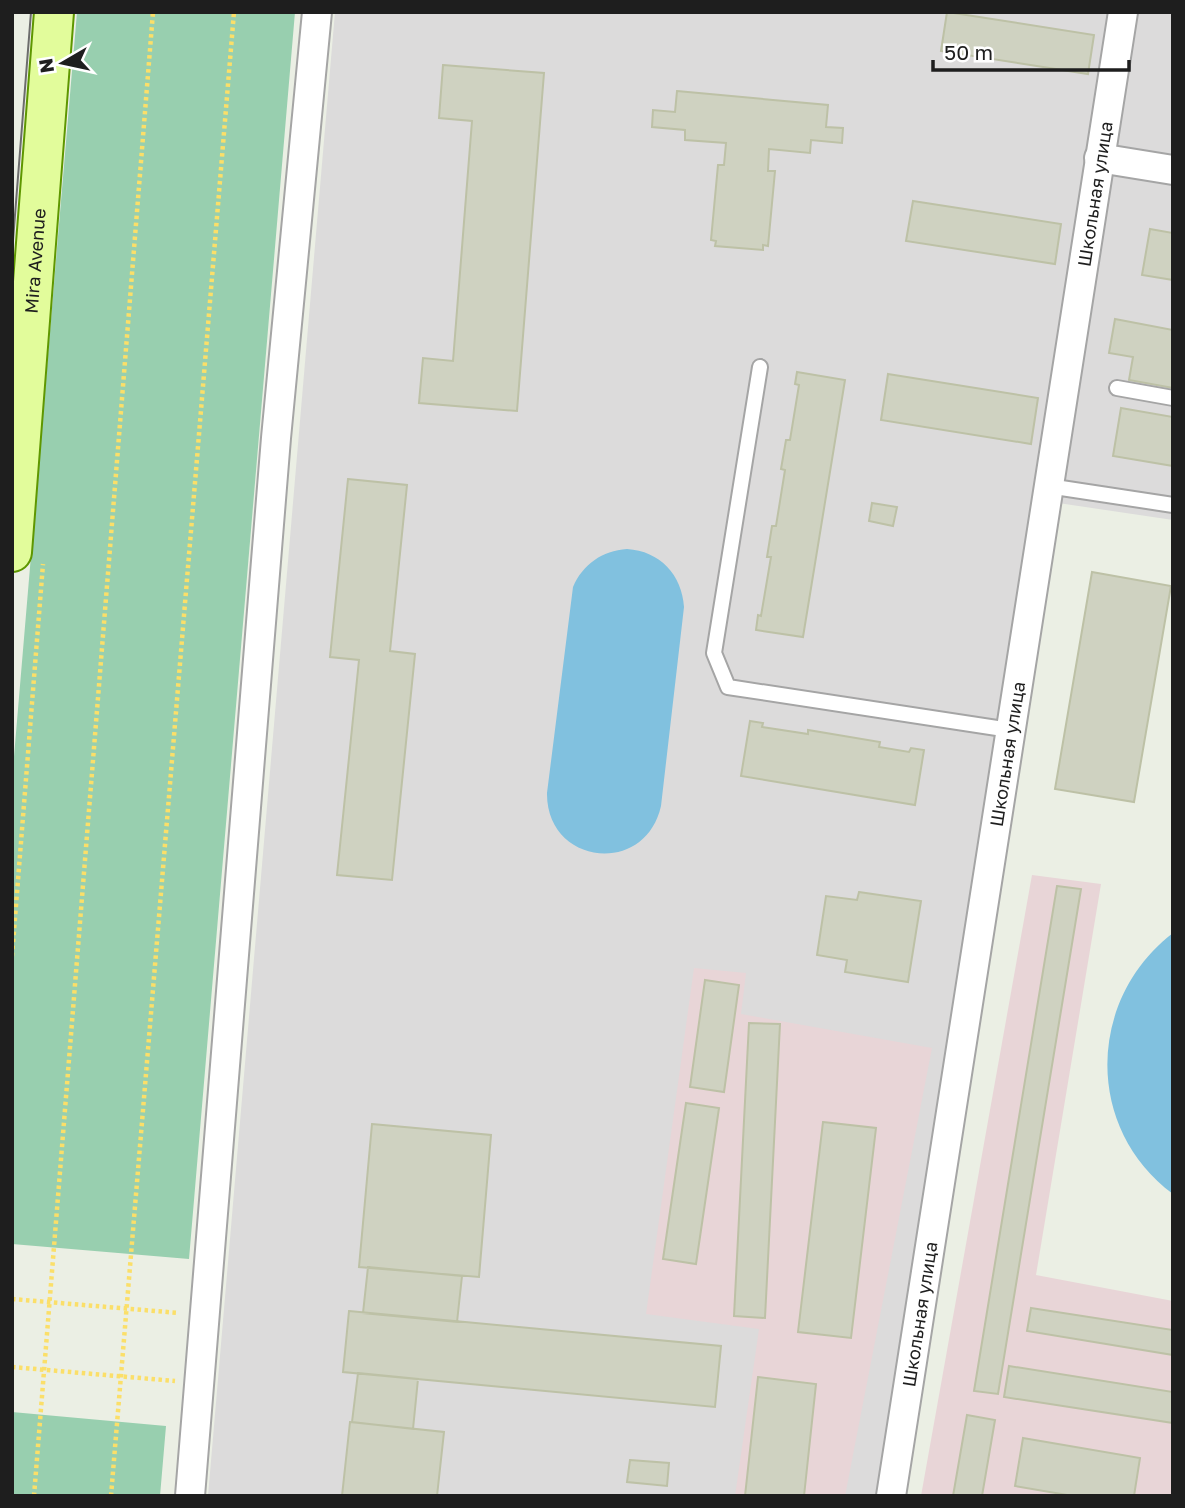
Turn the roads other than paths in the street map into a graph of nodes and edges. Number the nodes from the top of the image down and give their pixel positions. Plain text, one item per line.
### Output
1 (54, 12) edge
2 (317, 12) edge
3 (1123, 12) edge
4 (1099, 158) junction
5 (1173, 170) edge
6 (760, 367) dead end
7 (1117, 388) dead end
8 (1173, 398) edge
9 (1048, 486) junction
10 (1173, 505) edge
11 (12, 552) edge
12 (1010, 730) junction
13 (190, 1496) edge
14 (891, 1496) edge

1 - 11 main road, Mira Avenue
2 - 13 street
3 - 4 street, Школьная улица
4 - 5 street
4 - 9 street, Школьная улица
6 - 12 lane
7 - 8 lane
9 - 10 lane
9 - 12 street, Школьная улица
12 - 14 street, Школьная улица

